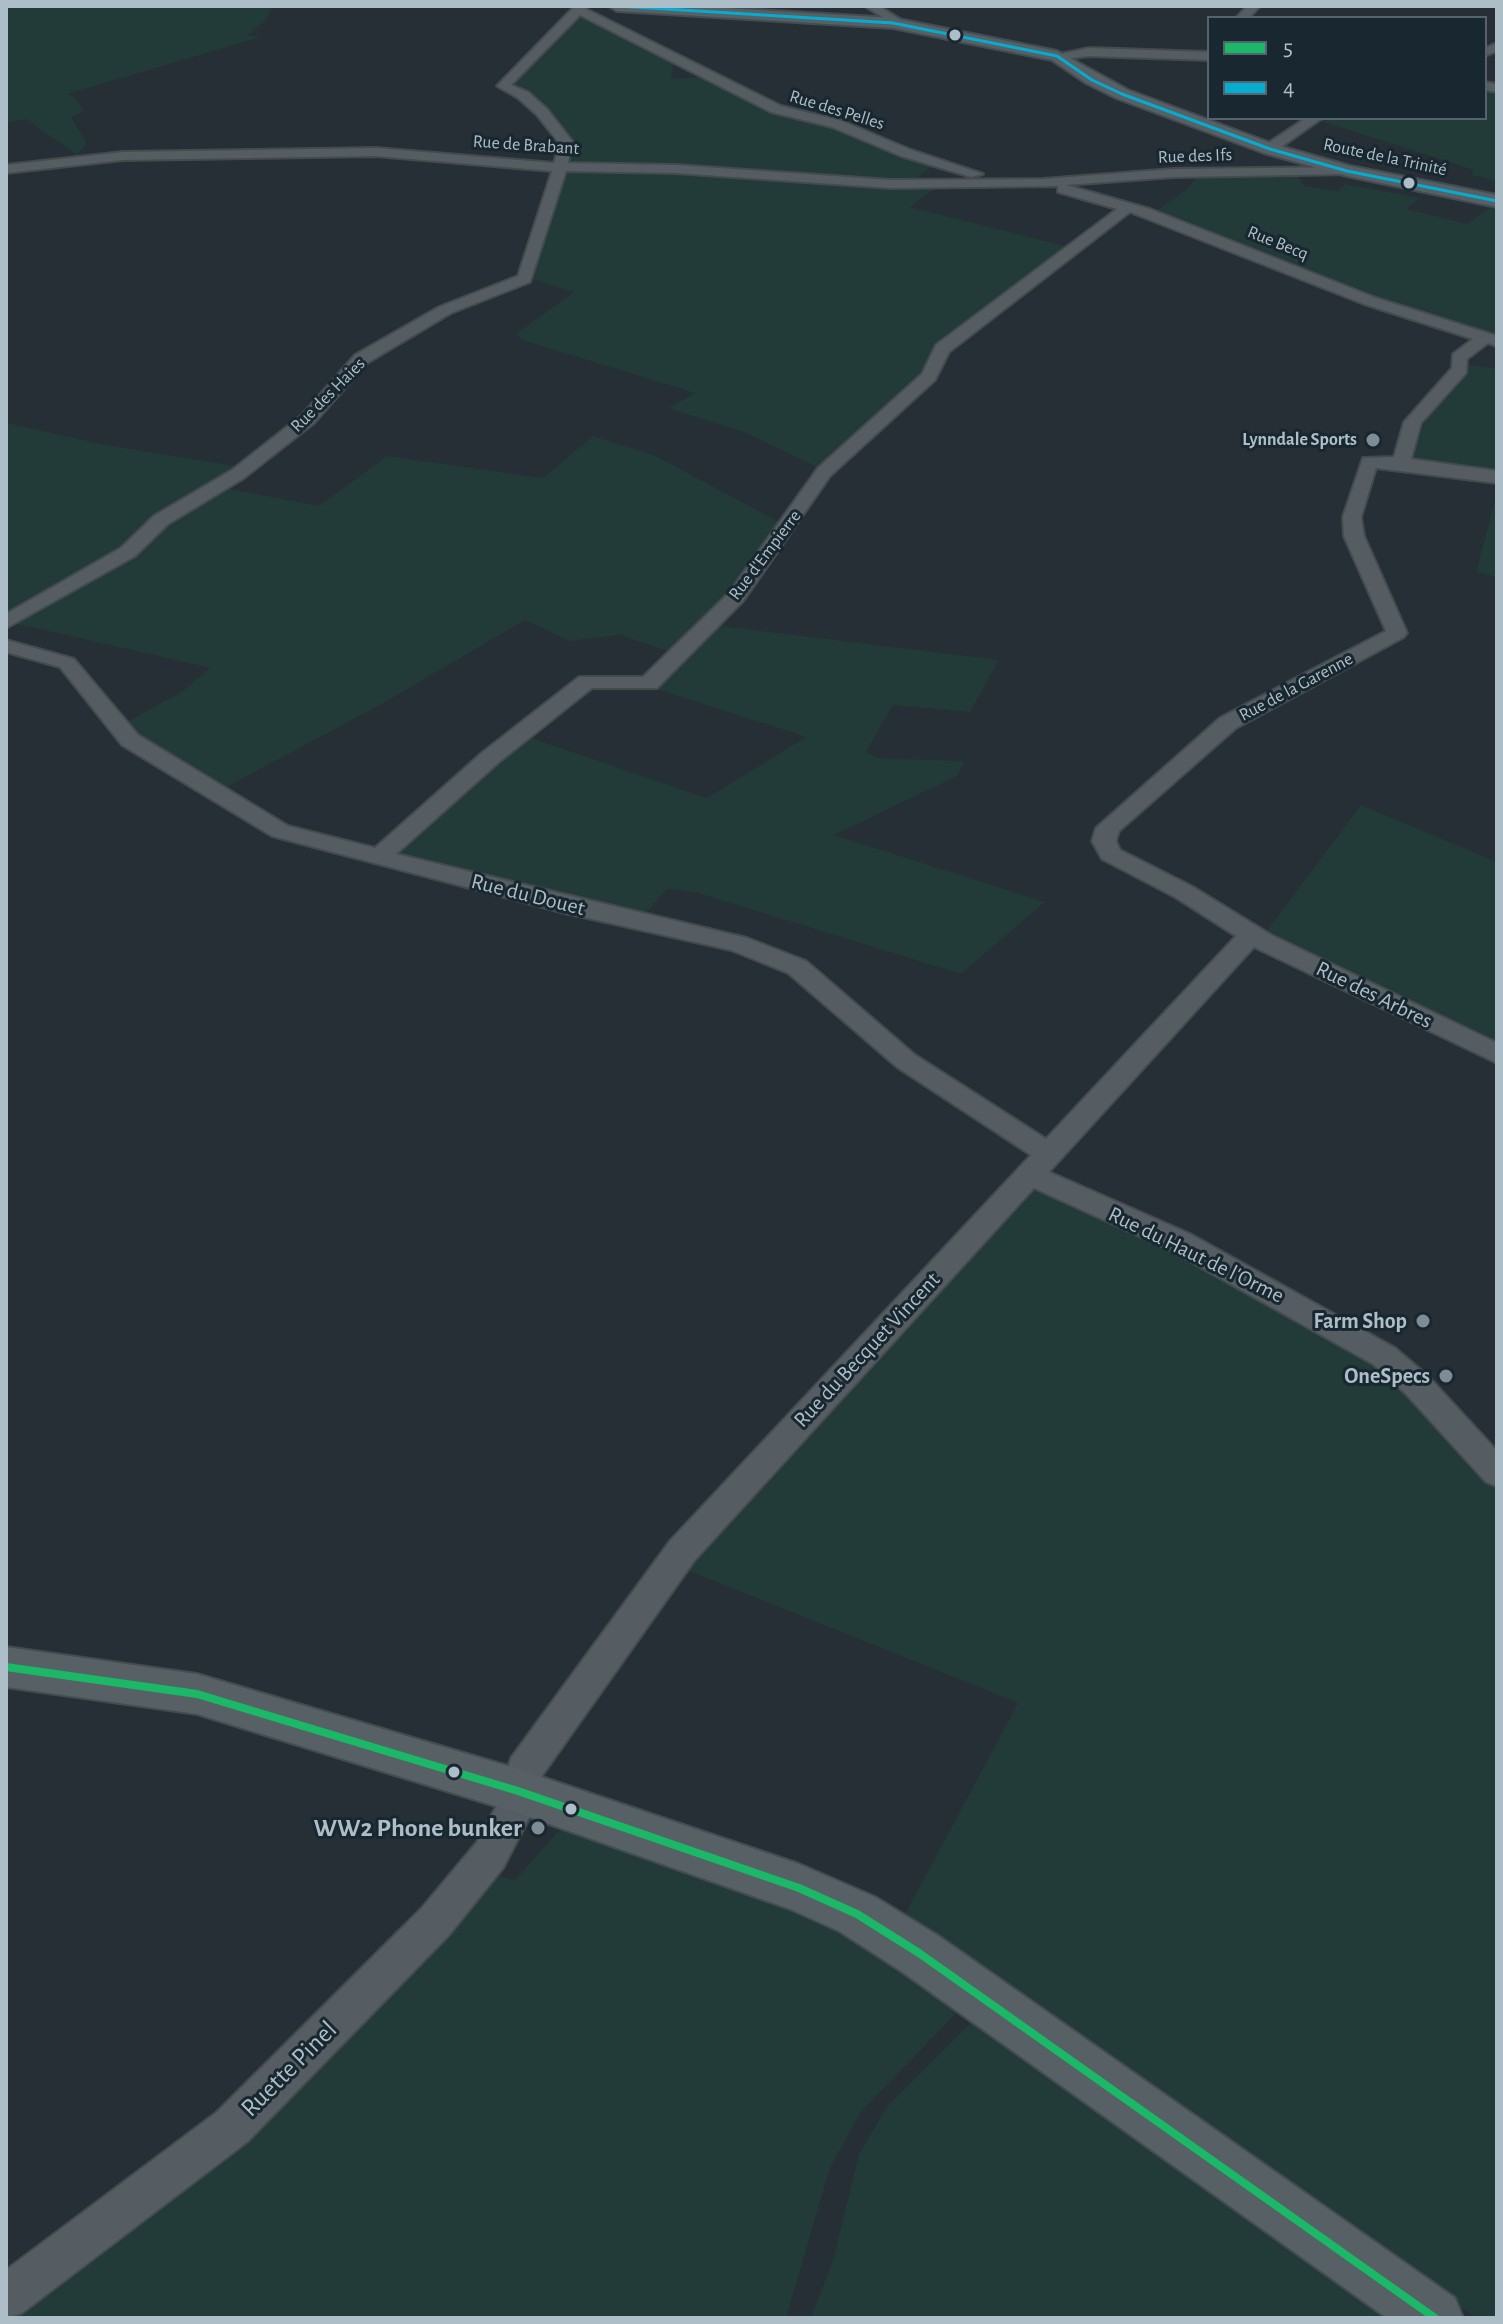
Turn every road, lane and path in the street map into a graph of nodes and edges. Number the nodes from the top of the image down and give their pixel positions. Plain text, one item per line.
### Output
1 (617, 6) edge
2 (871, 6) edge
3 (581, 8) edge
4 (903, 25) junction
5 (1207, 55) edge
6 (1057, 56) junction
7 (1312, 120) edge
8 (1265, 152) junction
9 (558, 167) junction
10 (6, 169) edge
11 (1347, 171) junction
12 (1243, 173) junction
13 (1006, 182) junction
14 (1043, 183) junction
15 (1497, 201) edge
16 (1128, 207) junction
17 (1491, 339) edge
18 (1401, 463) junction
19 (1497, 477) edge
20 (6, 622) edge
21 (6, 646) edge
22 (379, 858) junction
23 (1251, 935) junction
24 (1497, 1054) edge
25 (1040, 1164) junction
26 (1497, 1473) edge
27 (6, 1667) edge
28 (518, 1791) junction
29 (6, 2297) edge
30 (1435, 2318) edge

1 - 4 main road, Route de la Trinité
2 - 4 street
3 - 9 street
3 - 13 street, Rue des Pelles
4 - 6 main road, Route de la Trinité
5 - 6 street
6 - 8 main road, Route de la Trinité
7 - 8 street
8 - 11 main road, Route de la Trinité
8 - 12 street
9 - 10 street, Rue de Brabant
9 - 13 street, Rue de Brabant
9 - 20 street, Rue des Haies
11 - 12 street, Rue des Ifs
11 - 15 main road, Route de la Trinité
12 - 14 street, Rue des Ifs
13 - 14 street, Rue de Brabant
14 - 16 street, Rue Becq
16 - 17 street, Rue Becq
16 - 22 street, Rue d'Empierre
17 - 18 street
18 - 19 street, Rue de la Garenne
18 - 23 street, Rue de la Garenne
21 - 22 street, Rue du Douet
22 - 25 street, Rue du Douet
23 - 24 street, Rue des Arbres
23 - 25 street, Rue du Becquet Vincent
25 - 26 street, Rue du Haut de l'Orme
25 - 28 street, Rue du Becquet Vincent
27 - 28 main road
28 - 29 street, Ruette Pinel
28 - 30 main road

